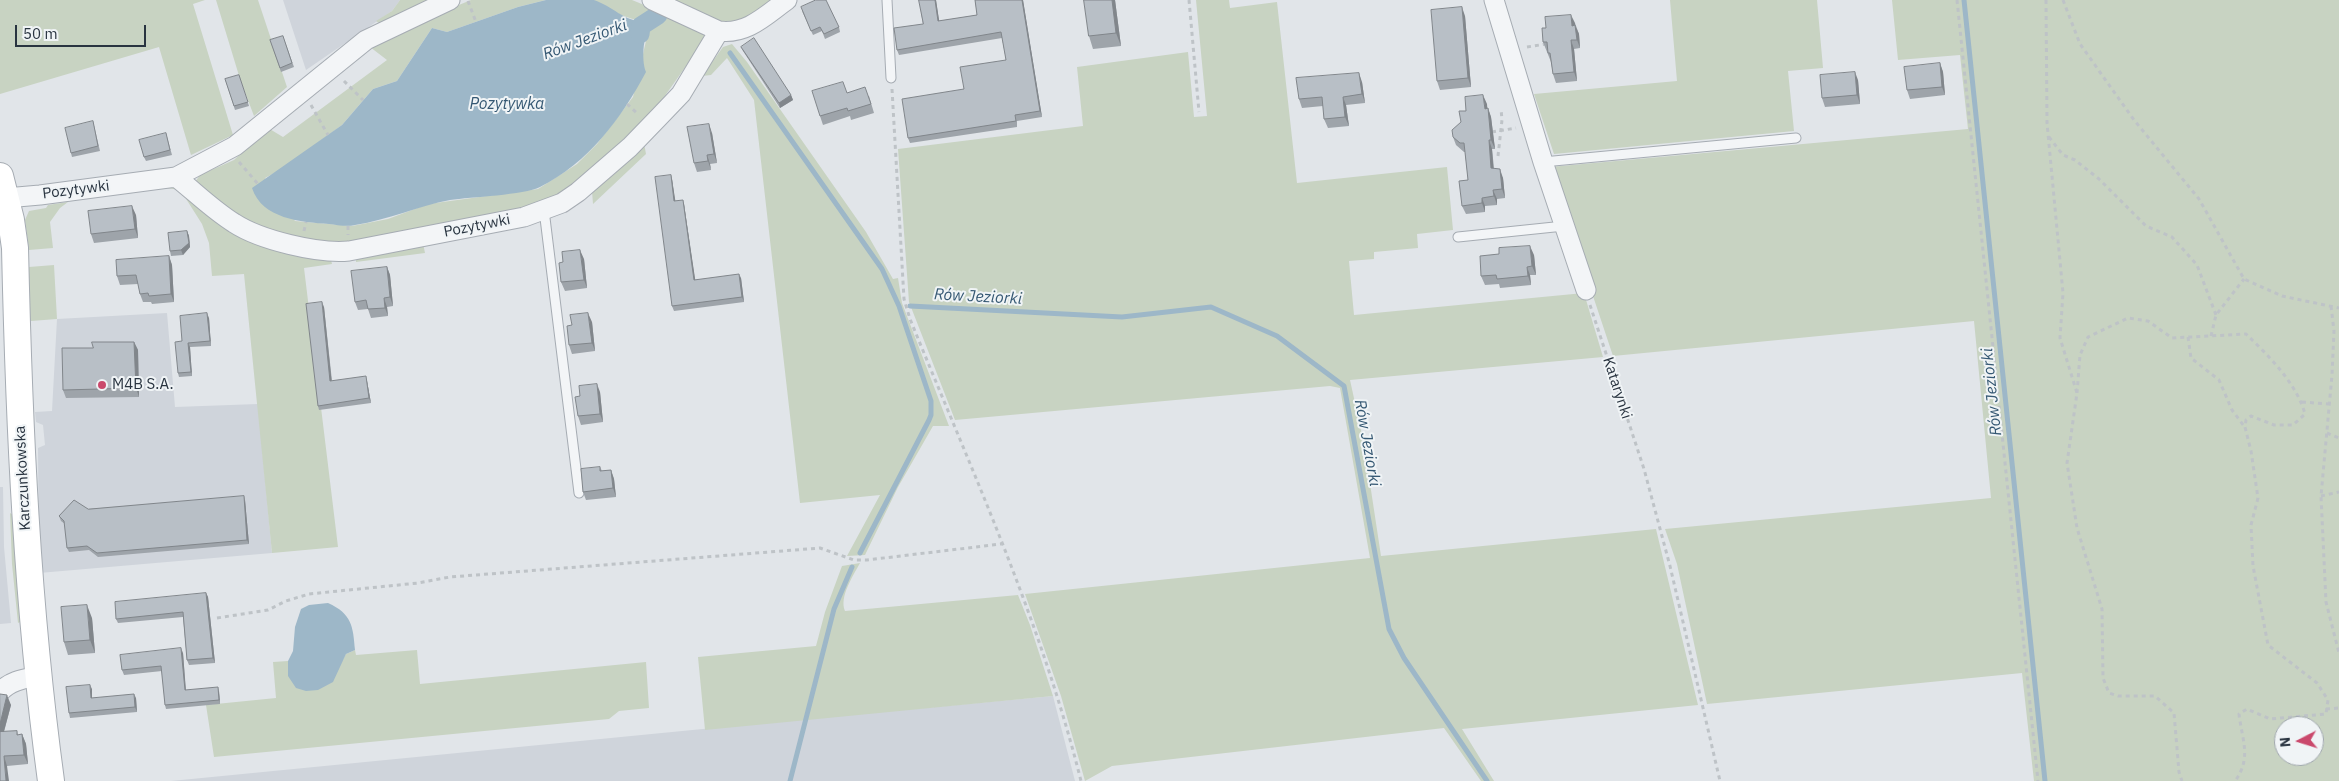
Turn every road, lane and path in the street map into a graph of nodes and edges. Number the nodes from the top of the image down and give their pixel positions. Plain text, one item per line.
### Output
1 (652, 0) edge
2 (788, 0) edge
3 (887, 0) edge
4 (1189, 0) edge
5 (1494, 0) edge
6 (1957, 0) edge
7 (2046, 0) edge
8 (2063, 0) edge
9 (459, 1) edge
10 (476, 22) dead end
11 (719, 31) junction
12 (1546, 44) edge
13 (1520, 48) dead end
14 (891, 78) joint
15 (350, 87) dead end
16 (363, 100) dead end
17 (1501, 109) dead end
18 (1199, 112) dead end
19 (316, 113) dead end
20 (1518, 128) dead end
21 (1500, 131) junction
22 (1492, 132) edge
23 (328, 135) dead end
24 (2048, 137) junction
25 (1796, 138) dead end
26 (1498, 156) dead end
27 (236, 158) dead end
28 (1543, 162) junction
29 (176, 177) junction
30 (258, 184) dead end
31 (3, 187) edge
32 (544, 210) junction
33 (1564, 226) junction
34 (1458, 237) dead end
35 (2244, 279) junction
36 (1586, 290) joint
37 (2331, 306) junction
38 (2339, 308) edge
39 (2216, 315) junction
40 (2212, 336) junction
41 (2188, 337) junction
42 (2077, 393) junction
43 (2302, 402) junction
44 (2330, 404) junction
45 (2245, 427) junction
46 (2327, 433) junction
47 (2339, 438) edge
48 (2339, 492) edge
49 (579, 493) dead end
50 (2320, 496) junction
51 (1001, 544) junction
52 (217, 618) dead end
53 (2339, 653) edge
54 (38, 676) junction
55 (0, 692) edge
56 (2339, 708) edge
57 (2326, 709) junction
58 (52, 781) edge
59 (1081, 781) edge
60 (1720, 781) edge
61 (2038, 781) edge
62 (2182, 781) edge
63 (2235, 781) edge

1 - 11 street
2 - 11 street
3 - 14 lane
4 - 18 path
5 - 28 street
6 - 61 path
7 - 24 path
8 - 35 path
9 - 10 path
9 - 29 street, Pozytywki
11 - 32 street, Pozytywki
12 - 13 path
14 - 51 path
15 - 16 path
17 - 21 path
19 - 23 path
20 - 21 path
21 - 22 path
21 - 26 path
24 - 39 path
24 - 42 path
25 - 28 lane
27 - 30 path
28 - 33 street
29 - 31 street, Pozytywki
29 - 32 street, Pozytywki
31 - 54 street, Karczunkowska
32 - 49 lane
33 - 34 lane
33 - 36 street
35 - 37 path
35 - 39 path
36 - 60 path, Katarynki
37 - 38 path
37 - 44 path
39 - 40 path
40 - 41 path
40 - 43 path
41 - 42 path
41 - 45 path
42 - 62 path
43 - 44 path
43 - 45 path
44 - 46 path
45 - 57 path
46 - 47 path
46 - 50 path
48 - 50 path
50 - 53 path
51 - 52 path
51 - 59 path
54 - 55 street
54 - 58 street, Karczunkowska
56 - 57 path
57 - 63 path

